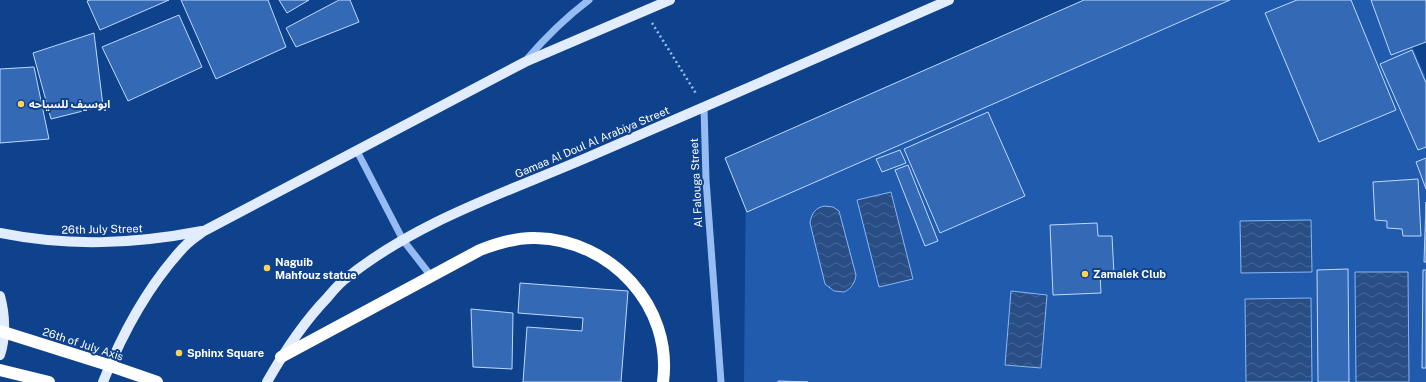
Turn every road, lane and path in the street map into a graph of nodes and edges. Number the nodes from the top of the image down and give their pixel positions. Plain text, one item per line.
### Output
1 (589, 0) edge
2 (670, 0) edge
3 (949, 0) edge
4 (645, 10) junction
5 (525, 62) junction
6 (704, 107) junction
7 (357, 151) junction
8 (204, 231) junction
9 (0, 233) edge
10 (403, 240) junction
11 (431, 276) junction
12 (0, 296) edge
13 (0, 331) edge
14 (0, 355) edge
15 (281, 356) junction
16 (0, 370) edge
17 (49, 382) edge
18 (103, 382) edge
19 (157, 382) edge
20 (266, 382) edge
21 (663, 382) edge
22 (721, 382) edge

1 - 5 street
2 - 4 main road
3 - 6 main road, Gamaa Al Doul Al Arabiya Street
4 - 5 main road
4 - 6 path
5 - 7 main road
6 - 10 main road, Gamaa Al Doul Al Arabiya Street
6 - 22 street, Al Falouga Street
7 - 8 main road
7 - 10 street
8 - 9 main road, 26th July Street
8 - 18 main road
10 - 11 street
10 - 15 main road, Gamaa Al Doul Al Arabiya Street
11 - 15 highway
11 - 21 highway
12 - 14 main road
13 - 19 highway, 26th of July Axis, bridge
15 - 20 main road, Gamaa Al Doul Al Arabiya Street
16 - 17 highway

